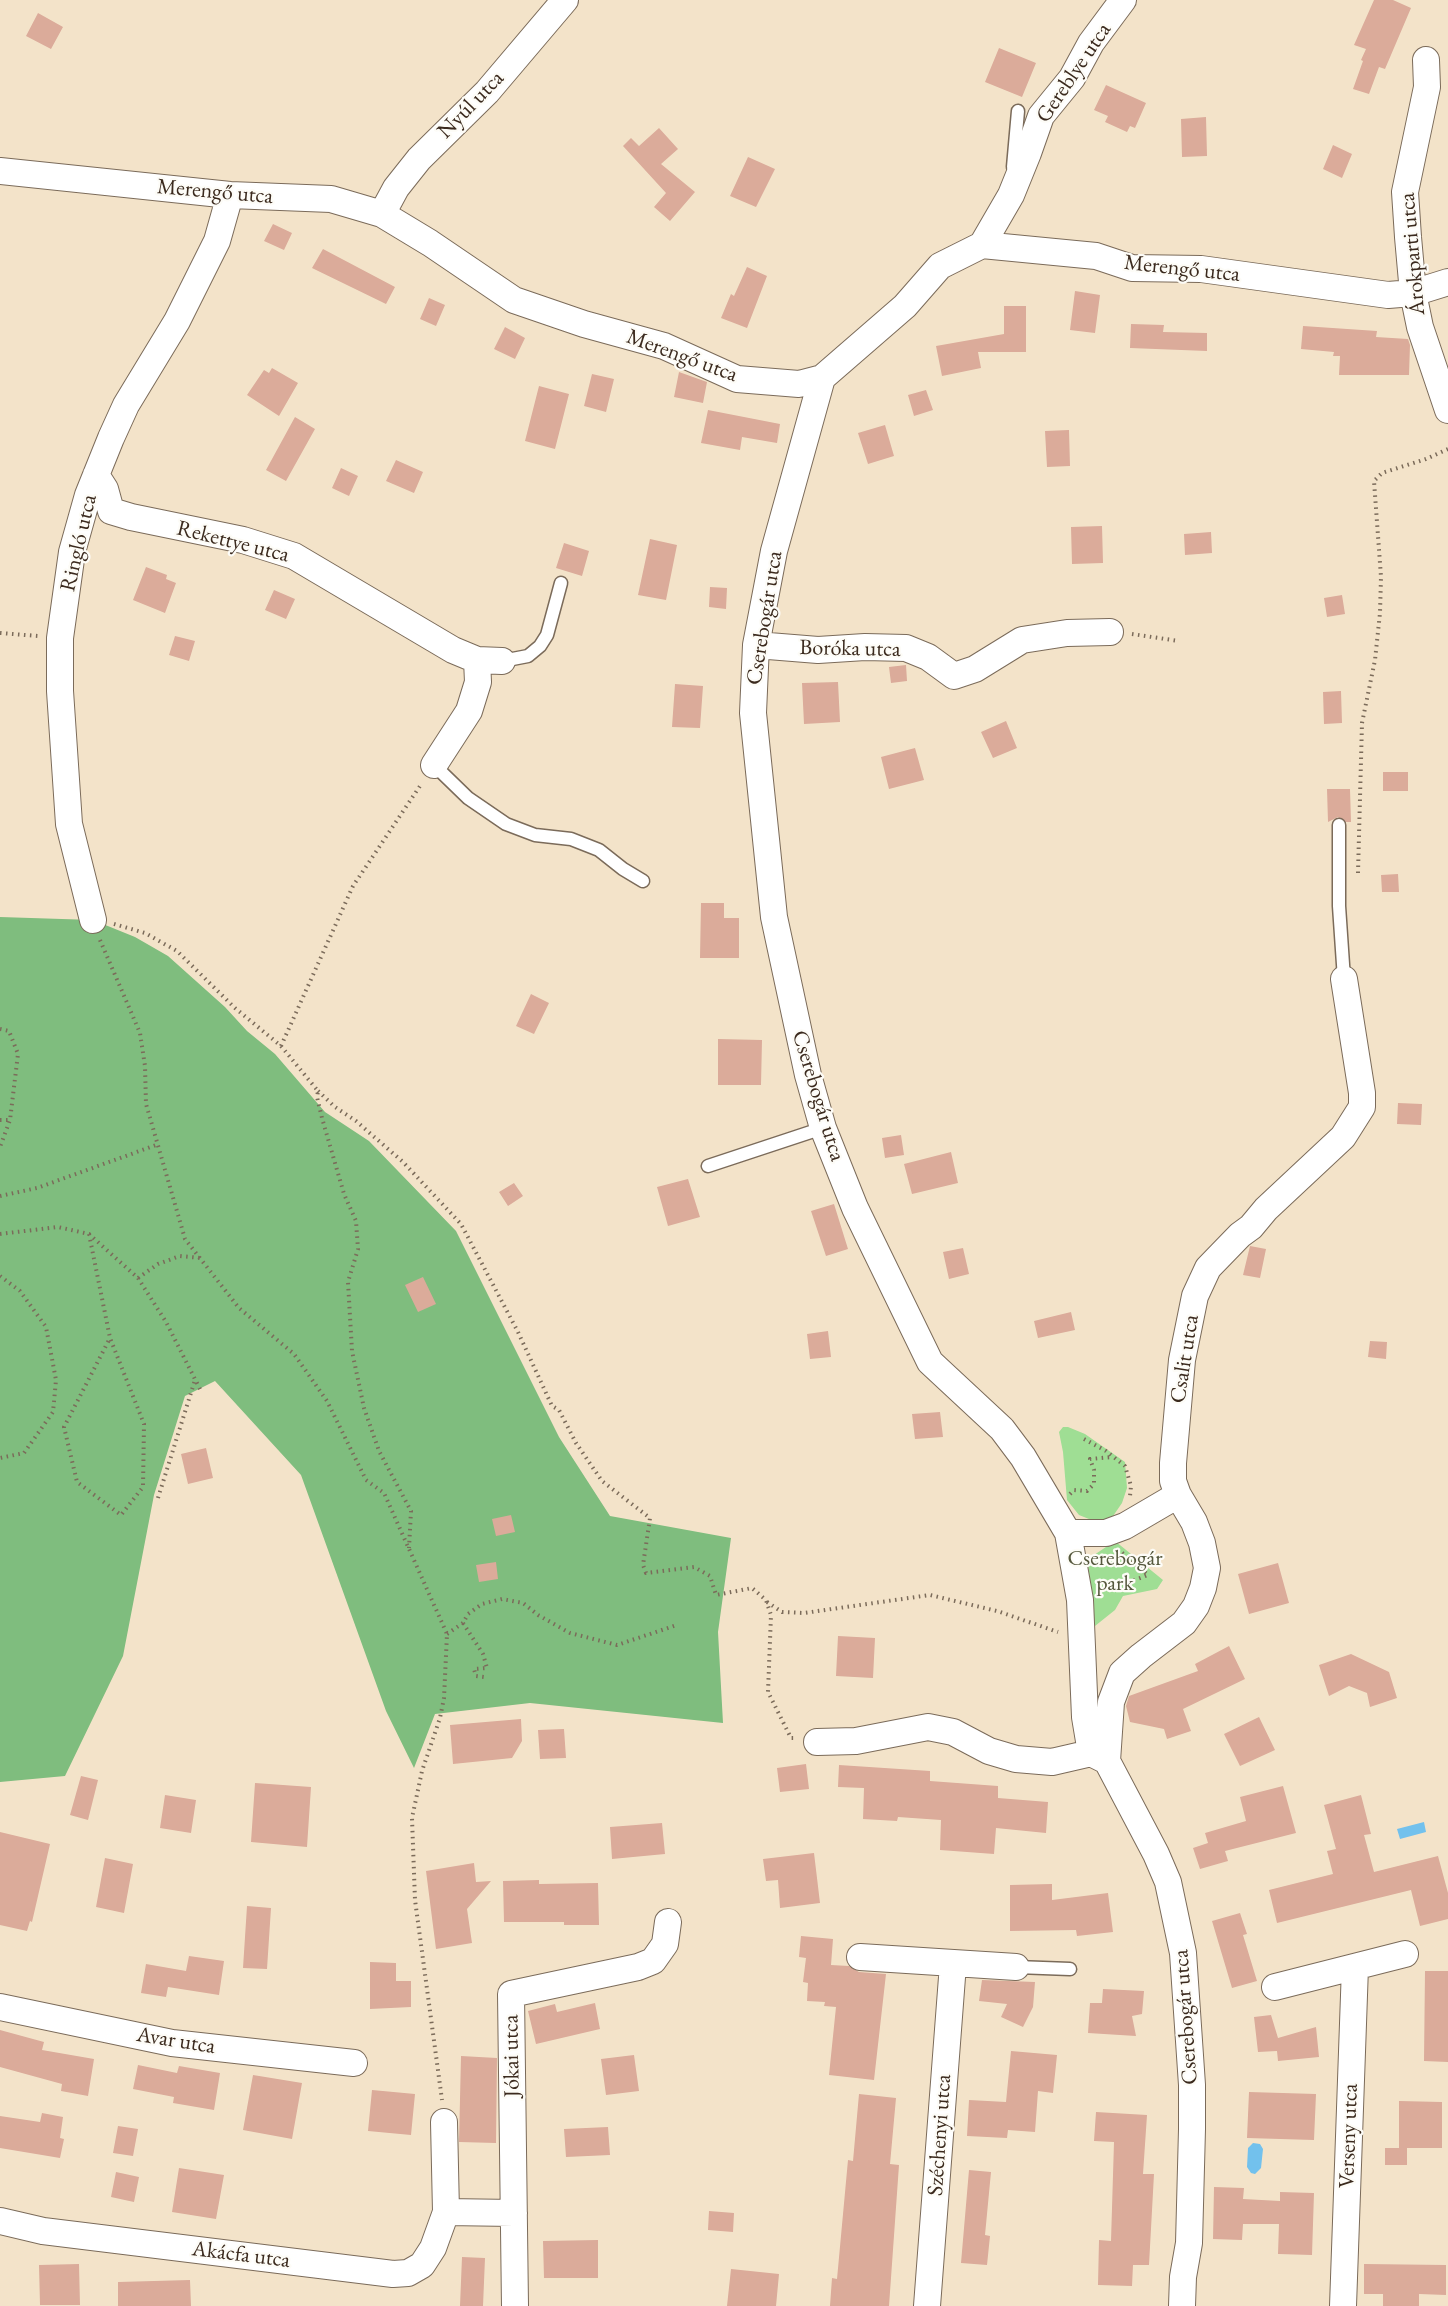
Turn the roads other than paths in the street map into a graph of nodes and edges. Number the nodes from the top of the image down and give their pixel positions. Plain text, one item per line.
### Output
1 (565, 0) edge
2 (1123, 0) edge
3 (1426, 60) dead end
4 (1018, 111) dead end
5 (0, 171) edge
6 (230, 195) junction
7 (1011, 195) junction
8 (382, 214) junction
9 (982, 245) junction
10 (1448, 282) edge
11 (1413, 293) junction
12 (822, 378) junction
13 (1448, 410) edge
14 (96, 475) junction
15 (561, 583) dead end
16 (1110, 632) road end
17 (756, 645) junction
18 (490, 661) junction
19 (434, 765) joint
20 (1339, 825) dead end
21 (643, 881) dead end
22 (93, 920) road end
23 (1344, 979) joint
24 (823, 1128) junction
25 (708, 1166) dead end
26 (1178, 1495) junction
27 (1068, 1533) junction
28 (817, 1742) road end
29 (1099, 1757) junction
30 (668, 1922) dead end
31 (1405, 1954) dead end
32 (860, 1958) dead end
33 (952, 1964) junction
34 (1016, 1967) joint
35 (1355, 1967) junction
36 (1070, 1969) dead end
37 (1275, 1987) dead end
38 (0, 2007) edge
39 (354, 2063) dead end
40 (444, 2122) road end
41 (446, 2212) junction
42 (514, 2213) junction
43 (0, 2221) edge
44 (515, 2306) edge
45 (927, 2306) edge
46 (1182, 2306) edge
47 (1343, 2306) edge

1 - 8 street, Nyúl utca
2 - 7 street, Gereblye utca
3 - 11 street, Árokparti utca
4 - 7 lane
5 - 6 street, Merengő utca
6 - 8 street, Merengő utca
6 - 14 street, Ringló utca
7 - 9 street, Gereblye utca
8 - 12 street, Merengő utca
9 - 11 street, Merengő utca
9 - 12 street
10 - 11 street, Merengő utca
11 - 13 street, Árokparti utca
12 - 17 street, Cserebogár utca
14 - 18 street, Rekettye utca
14 - 22 street, Ringló utca
15 - 18 lane
16 - 17 street, Boróka utca
17 - 24 street, Cserebogár utca
18 - 19 street
19 - 21 lane
20 - 23 lane
23 - 26 street, Csalit utca
24 - 25 lane
24 - 27 street, Cserebogár utca
26 - 27 street
26 - 29 street, Csalit utca
27 - 29 street, Cserebogár utca
28 - 29 street
29 - 46 street, Cserebogár utca
30 - 42 street, Jókai utca
31 - 35 street
32 - 33 street
33 - 34 street
33 - 45 street, Széchenyi utca
34 - 36 lane
35 - 37 street
35 - 47 street, Verseny utca
38 - 39 street, Avar utca
40 - 41 street, Akácfa utca
41 - 42 street
41 - 43 street, Akácfa utca
42 - 44 street, Jókai utca

